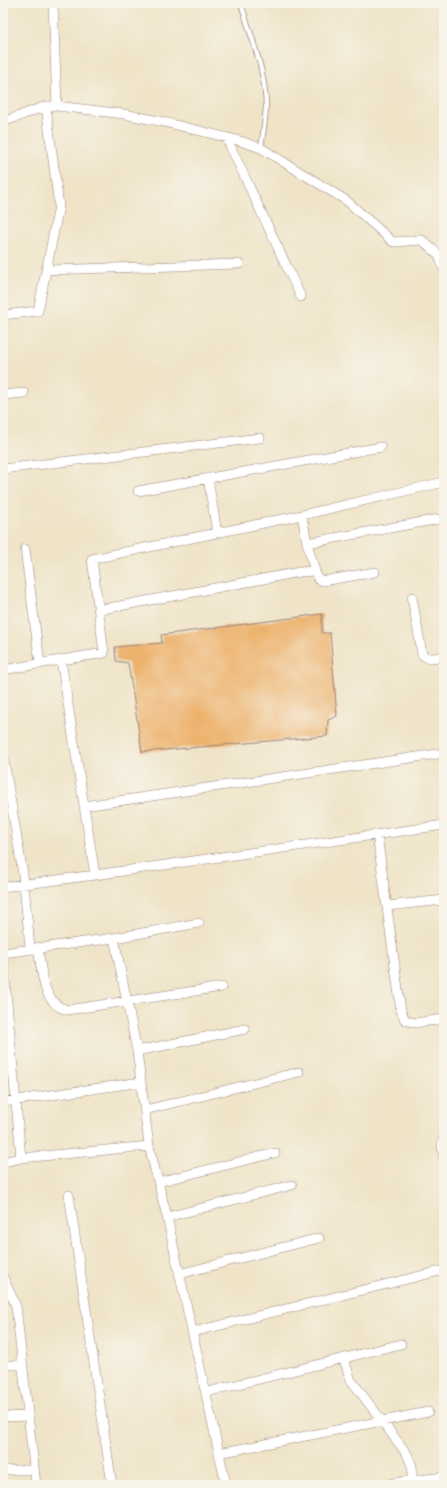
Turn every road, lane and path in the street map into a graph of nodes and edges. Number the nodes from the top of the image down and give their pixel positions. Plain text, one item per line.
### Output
1 (52, 3) edge
2 (242, 3) edge
3 (46, 106) junction
4 (58, 106) junction
5 (3, 122) edge
6 (226, 137) junction
7 (261, 148) junction
8 (239, 264) dead end
9 (47, 270) junction
10 (444, 270) edge
11 (301, 297) dead end
12 (3, 314) edge
13 (24, 393) dead end
14 (3, 395) edge
15 (260, 438) dead end
16 (381, 447) dead end
17 (3, 469) edge
18 (208, 478) junction
19 (444, 482) edge
20 (138, 491) dead end
21 (302, 516) junction
22 (440, 519) dead end
23 (217, 533) junction
24 (307, 543) junction
25 (25, 549) dead end
26 (315, 571) junction
27 (375, 572) dead end
28 (412, 597) dead end
29 (98, 610) junction
30 (444, 656) edge
31 (62, 660) junction
32 (40, 664) junction
33 (3, 670) edge
34 (444, 753) edge
35 (3, 756) edge
36 (84, 806) junction
37 (444, 825) edge
38 (377, 834) junction
39 (95, 875) junction
40 (24, 884) junction
41 (3, 887) edge
42 (444, 900) edge
43 (387, 906) junction
44 (199, 923) dead end
45 (114, 938) junction
46 (34, 948) junction
47 (3, 952) edge
48 (3, 958) edge
49 (222, 987) dead end
50 (128, 1002) junction
51 (444, 1019) edge
52 (245, 1029) dead end
53 (137, 1051) junction
54 (3, 1066) edge
55 (13, 1066) junction
56 (299, 1072) dead end
57 (141, 1082) junction
58 (16, 1101) junction
59 (3, 1102) edge
60 (145, 1110) junction
61 (444, 1137) edge
62 (149, 1146) junction
63 (275, 1153) dead end
64 (21, 1158) junction
65 (444, 1159) edge
66 (3, 1162) edge
67 (158, 1182) junction
68 (292, 1185) dead end
69 (69, 1195) dead end
70 (167, 1217) junction
71 (319, 1238) dead end
72 (444, 1270) edge
73 (179, 1274) junction
74 (3, 1277) edge
75 (193, 1332) junction
76 (401, 1344) dead end
77 (344, 1360) junction
78 (3, 1365) edge
79 (23, 1365) junction
80 (207, 1392) junction
81 (428, 1412) dead end
82 (28, 1416) junction
83 (3, 1417) edge
84 (381, 1421) junction
85 (219, 1453) junction
86 (3, 1470) edge
87 (34, 1470) junction
88 (444, 1479) edge
89 (412, 1484) edge
90 (36, 1485) edge
91 (112, 1485) edge
92 (226, 1485) edge
93 (393, 1485) edge

1 - 4 street
2 - 7 lane
3 - 4 street
3 - 5 street
3 - 9 street
4 - 6 street
6 - 7 street
6 - 11 street
7 - 10 street
8 - 9 street
9 - 12 street
13 - 14 street
15 - 17 street
16 - 18 street
18 - 20 street
18 - 23 street
19 - 21 street
21 - 23 street
21 - 24 street
22 - 24 street
23 - 29 street
24 - 26 street
25 - 32 street
26 - 27 street
26 - 29 street
28 - 30 street
29 - 31 street
31 - 32 street
31 - 36 street
32 - 33 street
34 - 36 street
35 - 40 street
36 - 39 street
37 - 38 street
38 - 39 street
38 - 43 street
39 - 40 street
40 - 41 street
40 - 46 street
42 - 43 street
43 - 51 street
44 - 45 street
45 - 46 street
45 - 50 street
46 - 47 street
46 - 50 street
48 - 55 street
49 - 50 street
50 - 53 street
52 - 53 street
53 - 57 street
54 - 55 street
55 - 58 street
56 - 60 street
57 - 58 street
57 - 60 street
58 - 59 street
58 - 64 street
60 - 62 street
61 - 65 street
62 - 64 street
62 - 67 street
63 - 67 street
64 - 66 street
67 - 70 street
68 - 70 street
69 - 91 street
70 - 73 street
71 - 73 street
72 - 75 street
73 - 75 street
74 - 79 street
75 - 80 street
76 - 77 street
77 - 80 street
77 - 84 street
78 - 79 street
79 - 82 street
80 - 85 street
81 - 84 street
82 - 83 street
82 - 87 street
84 - 85 street
84 - 89 street
85 - 92 street
86 - 87 street
87 - 90 street
88 - 89 street
89 - 93 street

